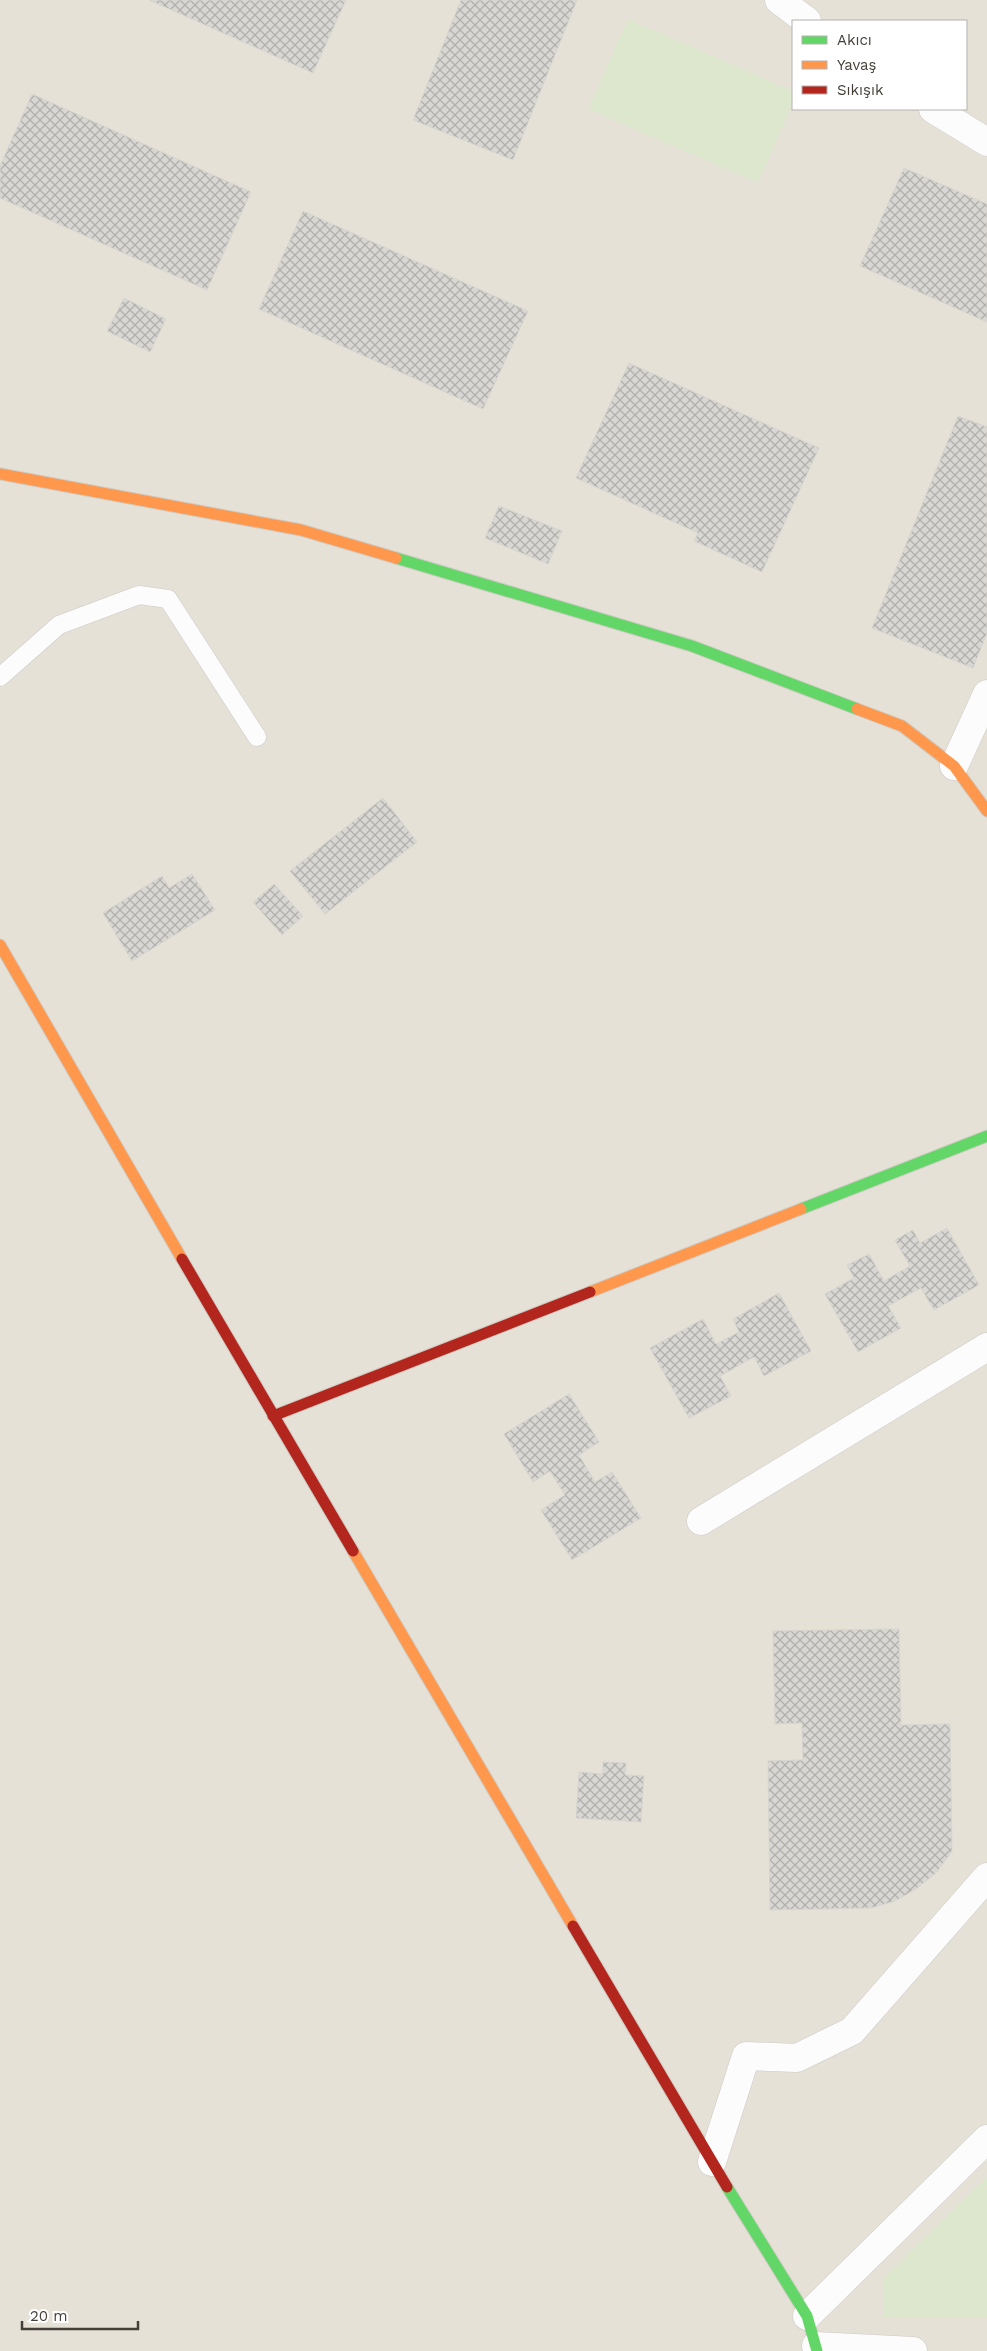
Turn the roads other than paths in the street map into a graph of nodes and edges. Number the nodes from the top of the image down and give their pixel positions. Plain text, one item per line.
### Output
1 (779, 0) edge
2 (806, 20) edge
3 (935, 110) edge
4 (987, 142) edge
5 (0, 474) edge
6 (0, 677) edge
7 (987, 694) edge
8 (257, 737) dead end
9 (954, 766) junction
10 (987, 810) edge
11 (0, 945) edge
12 (987, 1136) edge
13 (987, 1347) edge
14 (273, 1416) junction
15 (700, 1521) dead end
16 (987, 1877) edge
17 (987, 2139) edge
18 (712, 2162) junction
19 (807, 2316) junction
20 (816, 2349) edge
21 (913, 2351) edge

1 - 2 street
3 - 4 street
5 - 9 street
6 - 8 lane
7 - 9 street
9 - 10 street
11 - 14 street
12 - 14 street
13 - 15 street
14 - 18 street
16 - 18 street
17 - 19 street
18 - 19 street
19 - 20 street
20 - 21 street

